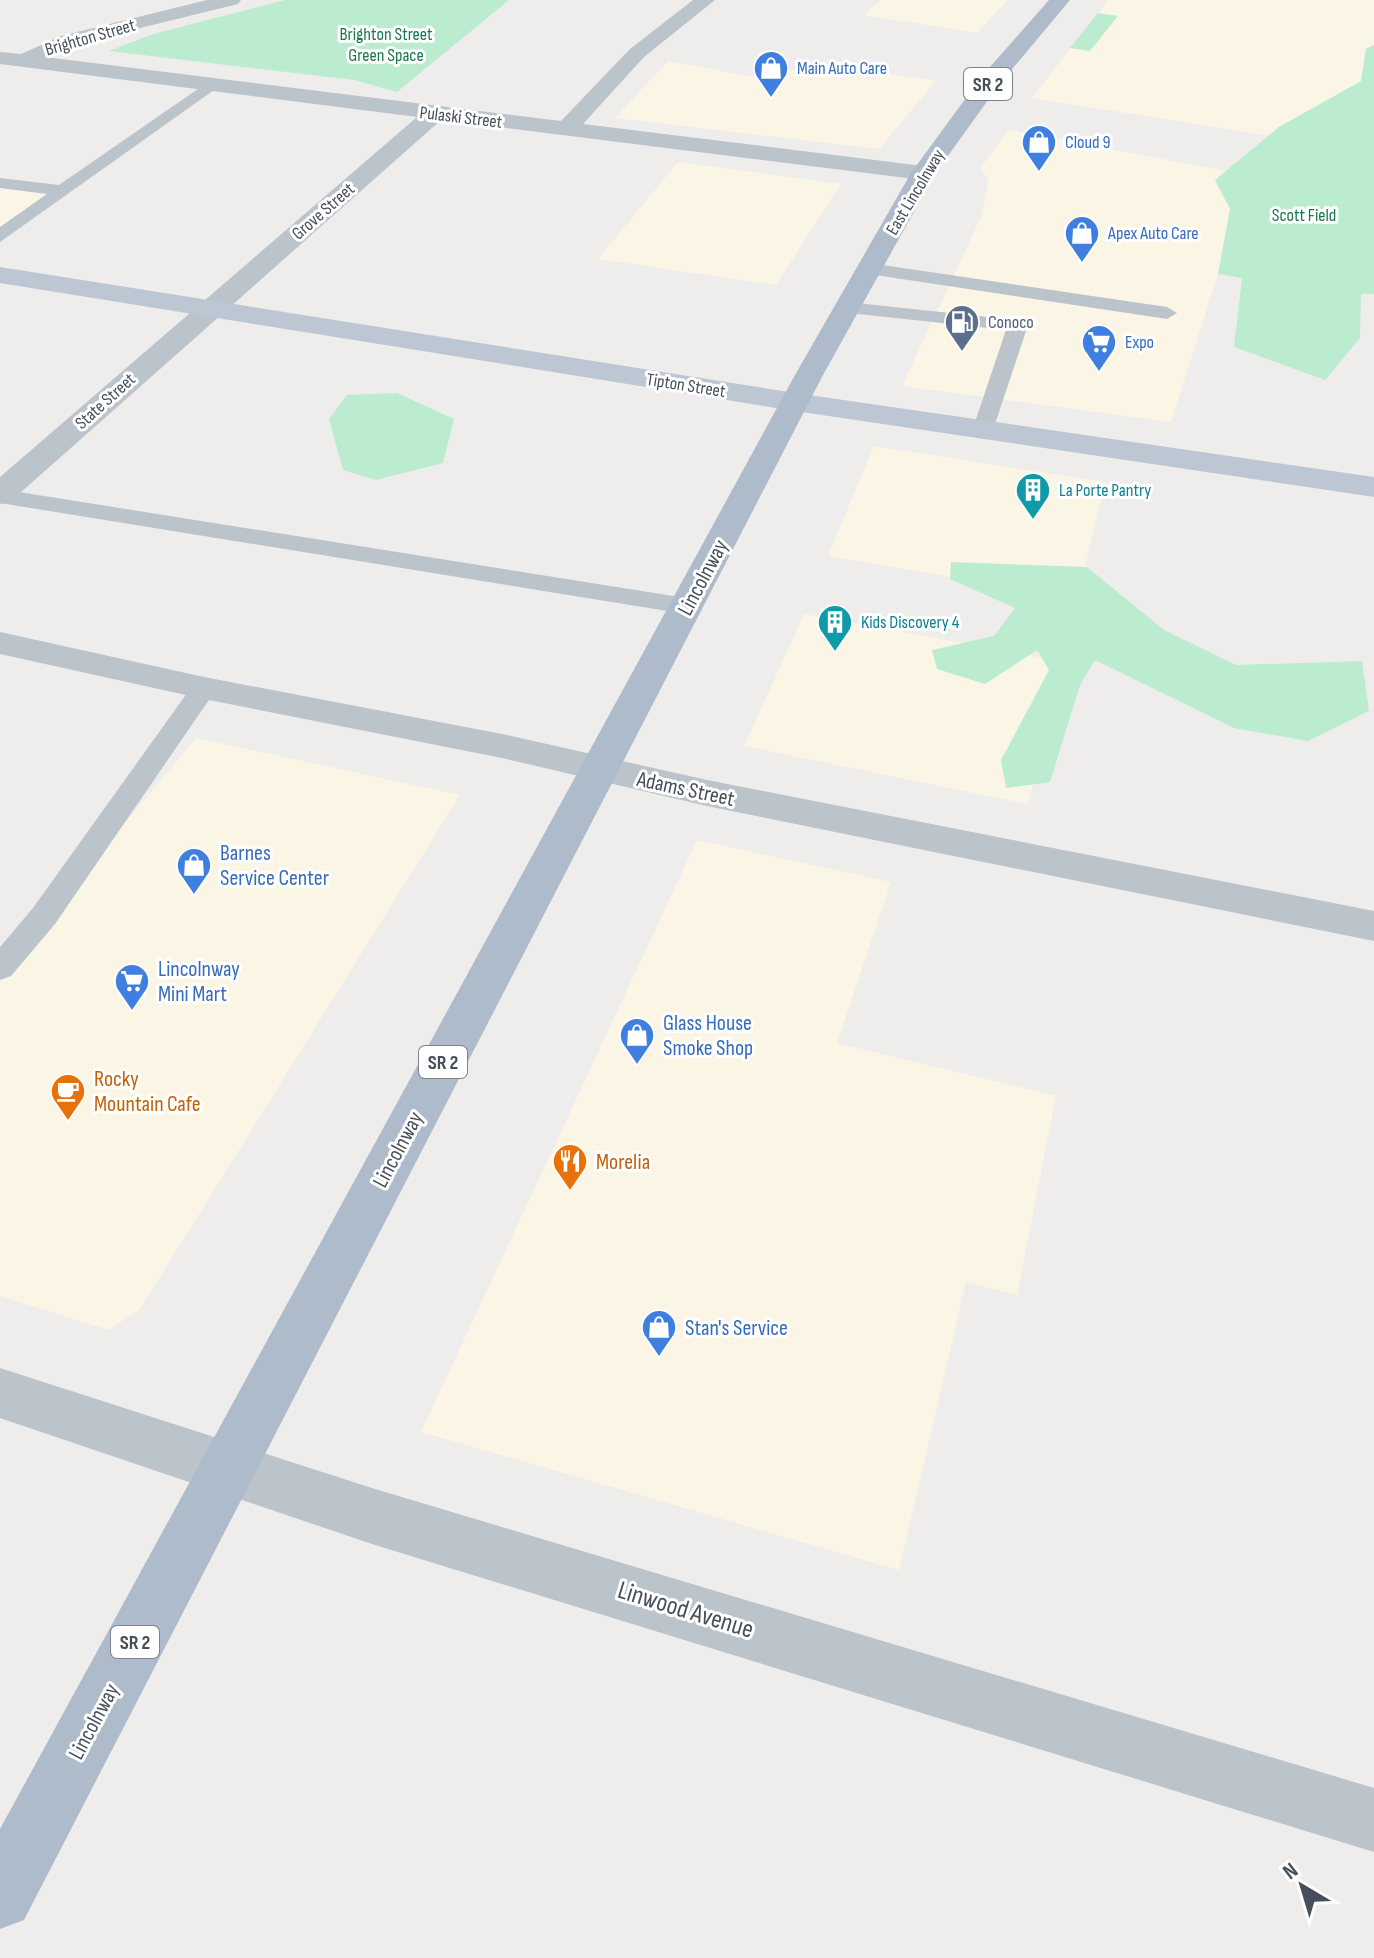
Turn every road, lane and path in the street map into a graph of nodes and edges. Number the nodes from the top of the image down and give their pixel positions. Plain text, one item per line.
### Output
1 (231, 0) edge
2 (705, 0) edge
3 (1060, 0) edge
4 (0, 58) edge
5 (23, 62) junction
6 (0, 75) edge
7 (208, 87) junction
8 (434, 114) junction
9 (566, 129) junction
10 (923, 173) junction
11 (0, 183) edge
12 (62, 191) junction
13 (0, 236) edge
14 (869, 269) junction
15 (0, 275) edge
16 (847, 308) junction
17 (212, 309) junction
18 (1167, 313) dead end
19 (795, 402) junction
20 (984, 428) junction
21 (1374, 487) edge
22 (0, 495) edge
23 (686, 606) junction
24 (0, 643) edge
25 (204, 688) junction
26 (599, 769) junction
27 (1374, 926) edge
28 (0, 968) edge
29 (0, 1393) edge
30 (229, 1466) junction
31 (1374, 1820) edge
32 (0, 1896) edge

1 - 5 street, Brighton Street
2 - 9 street
3 - 10 main road, East Lincolnway / SR 2
4 - 5 street, Pulaski Street
5 - 6 street, Brighton Street
5 - 7 street, Pulaski Street
7 - 8 street, Pulaski Street
7 - 12 lane
8 - 9 street, Pulaski Street
8 - 17 street, Grove Street
9 - 10 street, Pulaski Street
10 - 14 main road, East Lincolnway / SR 2
11 - 12 lane
12 - 13 lane
14 - 16 main road, East Lincolnway / SR 2
14 - 18 lane
15 - 17 street, Tipton Street
16 - 19 main road, East Lincolnway / SR 2
16 - 20 lane
17 - 19 street, Tipton Street
17 - 22 street, State Street
19 - 20 street, Tipton Street
19 - 23 main road, Lincolnway / SR 2
20 - 21 street, Tipton Street
22 - 23 lane
23 - 26 main road, Lincolnway / SR 2
24 - 25 street, Adams Street
25 - 26 street, Adams Street
25 - 28 lane
26 - 27 street, Adams Street
26 - 30 main road, Lincolnway / SR 2
29 - 30 street, Linwood Avenue
30 - 31 street, Linwood Avenue
30 - 32 main road, Lincolnway / SR 2

